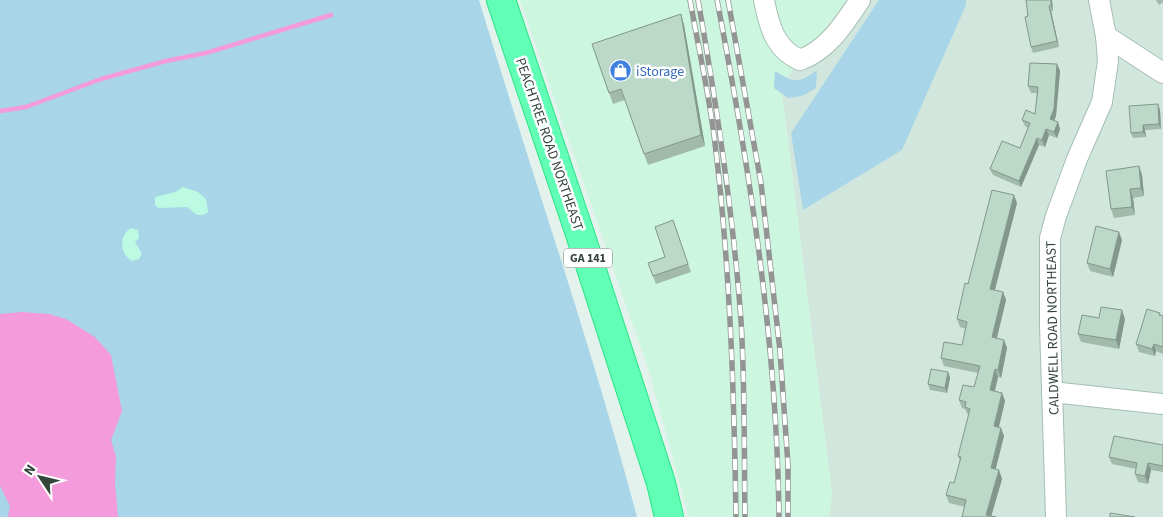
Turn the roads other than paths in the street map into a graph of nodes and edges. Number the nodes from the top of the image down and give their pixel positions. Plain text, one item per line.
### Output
1 (500, 0) edge
2 (764, 0) edge
3 (860, 0) edge
4 (1098, 0) edge
5 (1106, 36) junction
6 (1163, 73) edge
7 (1052, 392) junction
8 (1163, 404) edge
9 (669, 517) edge
10 (1056, 517) edge

1 - 9 highway, PEACHTREE ROAD NORTHEAST / GA 141
2 - 3 street
4 - 5 street, CALDWELL ROAD NORTHEAST
5 - 6 street
5 - 7 street, CALDWELL ROAD NORTHEAST
7 - 8 street
7 - 10 street, CALDWELL ROAD NORTHEAST

